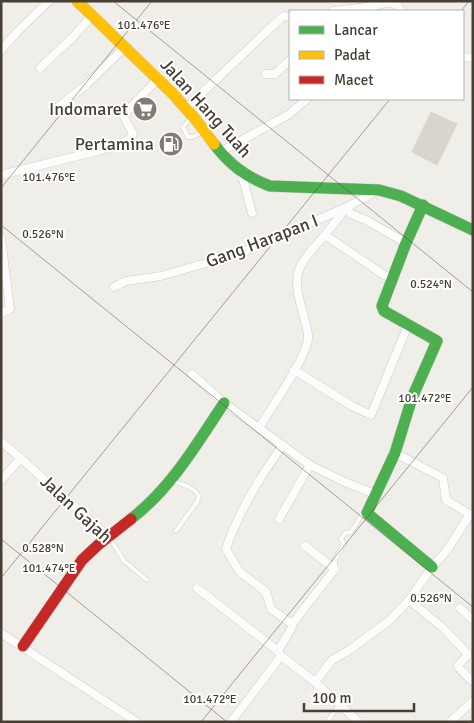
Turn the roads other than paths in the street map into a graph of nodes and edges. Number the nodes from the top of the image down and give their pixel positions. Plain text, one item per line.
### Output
1 (49, 1) edge
2 (77, 1) edge
3 (342, 10) edge
4 (400, 10) edge
5 (92, 16) junction
6 (289, 17) edge
7 (125, 48) junction
8 (1, 50) edge
9 (289, 61) edge
10 (40, 68) dead end
11 (266, 74) dead end
12 (158, 79) junction
13 (306, 100) edge
14 (53, 110) dead end
15 (190, 112) junction
16 (204, 132) junction
17 (220, 152) junction
18 (1, 175) edge
19 (242, 175) junction
20 (379, 190) junction
21 (423, 205) junction
22 (347, 207) junction
23 (252, 213) dead end
24 (473, 230) edge
25 (325, 235) junction
26 (1, 238) edge
27 (406, 243) junction
28 (393, 278) junction
29 (114, 287) dead end
30 (1, 313) edge
31 (408, 325) junction
32 (294, 370) junction
33 (192, 374) dead end
34 (224, 403) junction
35 (259, 428) junction
36 (1, 441) edge
37 (283, 445) junction
38 (395, 453) junction
39 (21, 458) junction
40 (310, 465) junction
41 (1, 480) edge
42 (170, 480) junction
43 (375, 494) junction
44 (367, 513) junction
45 (471, 515) edge
46 (279, 518) dead end
47 (176, 531) dead end
48 (109, 537) junction
49 (305, 546) dead end
50 (432, 567) junction
51 (335, 569) junction
52 (147, 580) dead end
53 (197, 588) dead end
54 (409, 600) junction
55 (460, 608) dead end
56 (473, 620) edge
57 (292, 624) junction
58 (1, 632) edge
59 (23, 646) junction
60 (470, 650) edge
61 (279, 654) junction
62 (315, 682) junction
63 (473, 682) edge
64 (473, 701) edge
65 (340, 704) junction
66 (137, 722) edge
67 (230, 722) edge
68 (327, 722) edge
69 (359, 722) edge
70 (450, 722) edge

1 - 8 street
2 - 5 street, Jalan Hang Tuah
3 - 4 street
5 - 7 street, Jalan Hang Tuah
5 - 10 street
6 - 15 street
7 - 12 street, Jalan Hang Tuah
7 - 14 street
9 - 11 street
12 - 15 street, Jalan Hang Tuah
12 - 18 street
13 - 17 street
15 - 16 street, Jalan Hang Tuah
15 - 16 lane
16 - 17 street, Jalan Hang Tuah
17 - 19 street, Jalan Hang Tuah
19 - 20 street, Jalan Hang Tuah
19 - 23 street
20 - 21 street, Jalan Hang Tuah
20 - 22 street, Gang Harapan I
21 - 24 street, Jalan Hang Tuah
21 - 27 street
22 - 25 street
22 - 27 street
22 - 29 street, Gang Harapan I
25 - 28 street
25 - 32 street
26 - 30 street
27 - 28 street
28 - 31 street
31 - 32 street
31 - 38 street
32 - 35 street
33 - 34 street
34 - 35 street
34 - 42 street
35 - 37 street
36 - 39 street, Jalan Gajah
37 - 40 street
37 - 57 street
38 - 43 street
38 - 45 street
39 - 41 street
39 - 48 street, Jalan Gajah
40 - 43 street
40 - 46 street
42 - 47 lane
42 - 48 street
43 - 44 street
44 - 50 street
44 - 51 lane
45 - 50 street
48 - 52 lane, Jalan Gajah
48 - 59 street
49 - 51 street
50 - 54 street
51 - 57 street
53 - 61 street
54 - 60 street
54 - 62 street
55 - 56 street
57 - 61 street
58 - 59 street
59 - 66 street
60 - 63 street
61 - 62 street
61 - 67 street
62 - 65 street
64 - 70 street
65 - 68 lane
65 - 69 street

